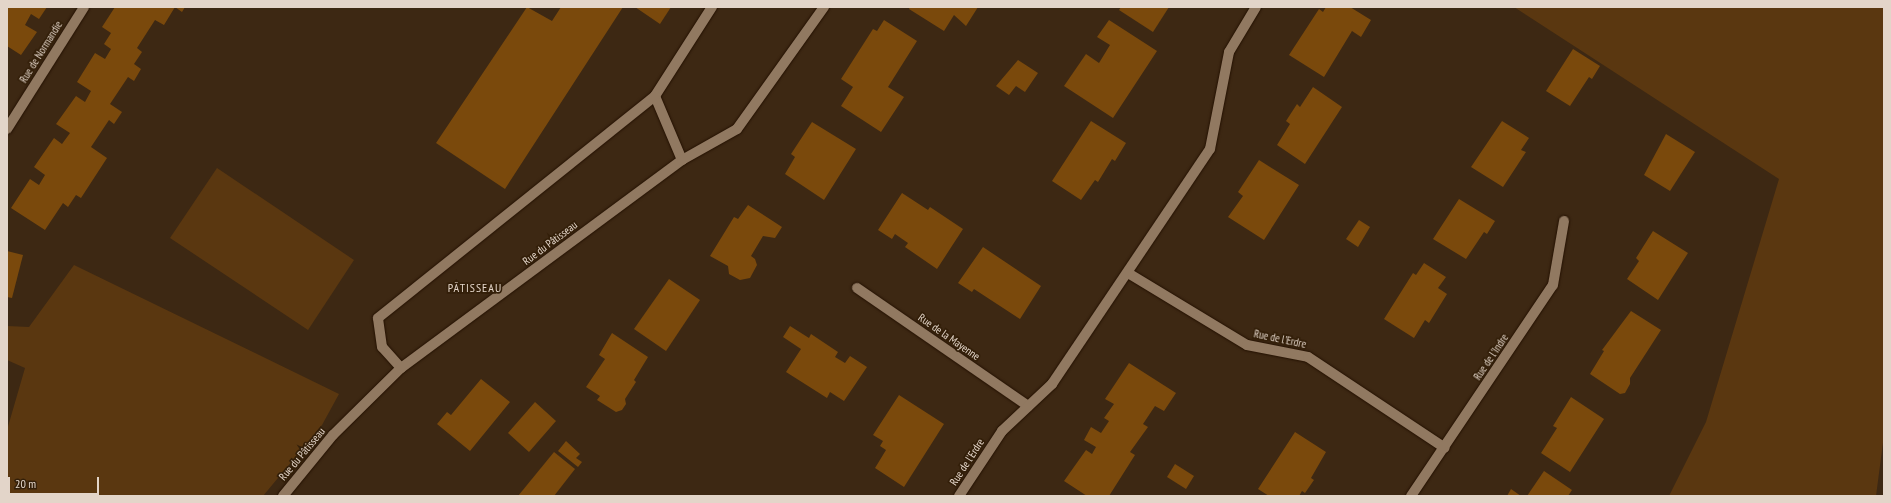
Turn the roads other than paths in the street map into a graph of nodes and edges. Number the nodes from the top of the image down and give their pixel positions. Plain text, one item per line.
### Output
1 (84, 7) edge
2 (712, 7) edge
3 (824, 7) edge
4 (1256, 7) edge
5 (655, 96) junction
6 (7, 129) edge
7 (682, 160) junction
8 (1564, 221) dead end
9 (1128, 273) junction
10 (858, 288) dead end
11 (401, 368) junction
12 (1028, 406) junction
13 (1445, 448) junction
14 (283, 496) edge
15 (959, 496) edge
16 (1412, 496) edge

1 - 6 street, Rue de Normandie
2 - 5 street
3 - 7 street, Rue du Pâtisseau
4 - 9 street, Rue de l'Erdre
5 - 7 street
5 - 11 street
7 - 11 street, Rue du Pâtisseau
8 - 13 street, Rue de l'Indre
9 - 12 street, Rue de l'Erdre
9 - 13 street, Rue de l'Erdre
10 - 12 street, Rue de la Mayenne
11 - 14 street, Rue du Pâtisseau
12 - 15 street, Rue de l'Erdre
13 - 16 street, Rue de l'Indre

